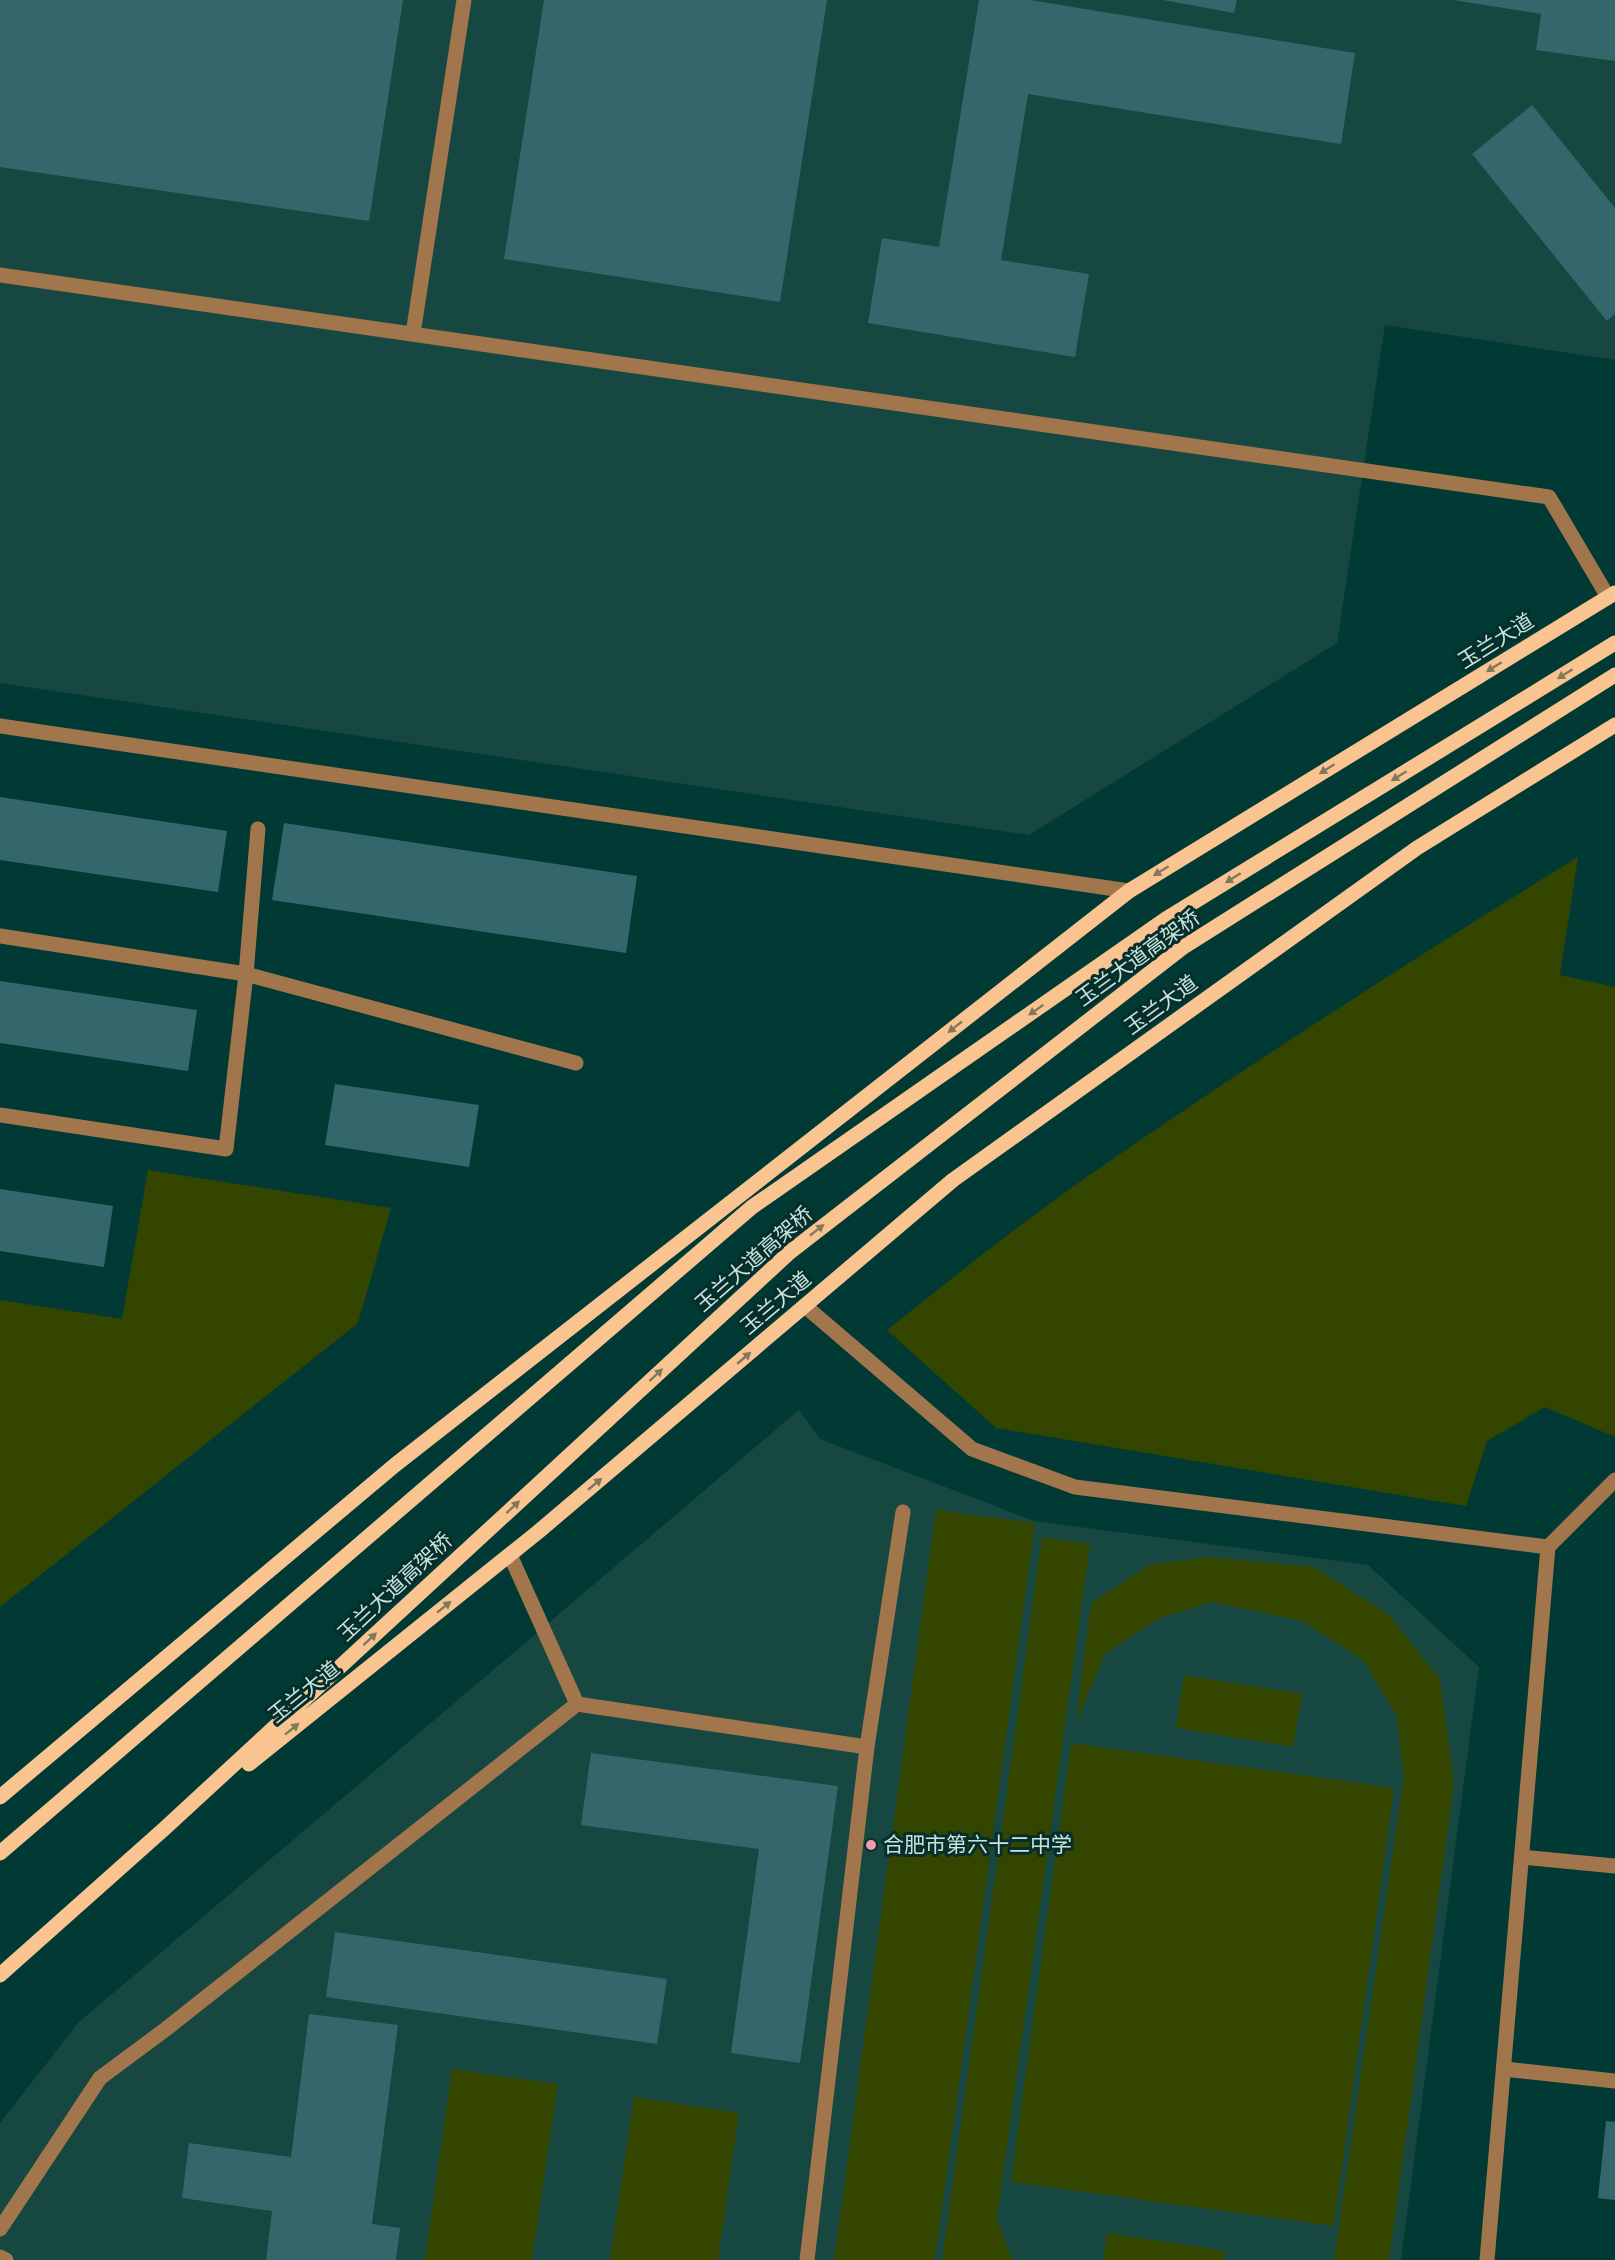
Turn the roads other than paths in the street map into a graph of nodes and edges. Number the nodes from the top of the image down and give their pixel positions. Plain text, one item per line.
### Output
1 (465, 0) edge
2 (0, 275) edge
3 (413, 334) junction
4 (1611, 595) edge
5 (1615, 643) edge
6 (1615, 675) edge
7 (1615, 725) edge
8 (0, 726) edge
9 (258, 829) dead end
10 (1129, 891) junction
11 (0, 936) edge
12 (246, 974) junction
13 (576, 1064) dead end
14 (0, 1115) edge
15 (805, 1306) junction
16 (1615, 1480) edge
17 (903, 1512) dead end
18 (1548, 1547) junction
19 (510, 1555) junction
20 (577, 1704) junction
21 (867, 1747) junction
22 (0, 1797) edge
23 (0, 1853) edge
24 (1522, 1857) junction
25 (1615, 1866) edge
26 (0, 1962) edge
27 (0, 1975) edge
28 (1504, 2069) junction
29 (1615, 2081) edge
30 (0, 2229) edge
31 (0, 2257) edge
32 (6, 2260) edge
33 (807, 2260) edge
34 (1487, 2260) edge

1 - 3 street
2 - 3 street
3 - 4 street
4 -> 10 main road, 玉兰大道
5 -> 23 main road, 玉兰大道高架桥
27 -> 6 main road, 玉兰大道高架桥
7 - 15 main road, 玉兰大道
8 - 10 street
9 - 12 street
10 -> 22 main road, 玉兰大道
11 - 12 street
12 - 13 street
12 - 14 street
15 - 18 street
19 -> 15 main road, 玉兰大道
16 - 18 street
17 - 21 street
18 - 24 street
19 - 20 street
26 -> 19 main road, 玉兰大道
20 - 21 street
20 - 30 street
21 - 33 street
24 - 25 street
24 - 28 street
28 - 29 street
28 - 34 street
31 - 32 street

